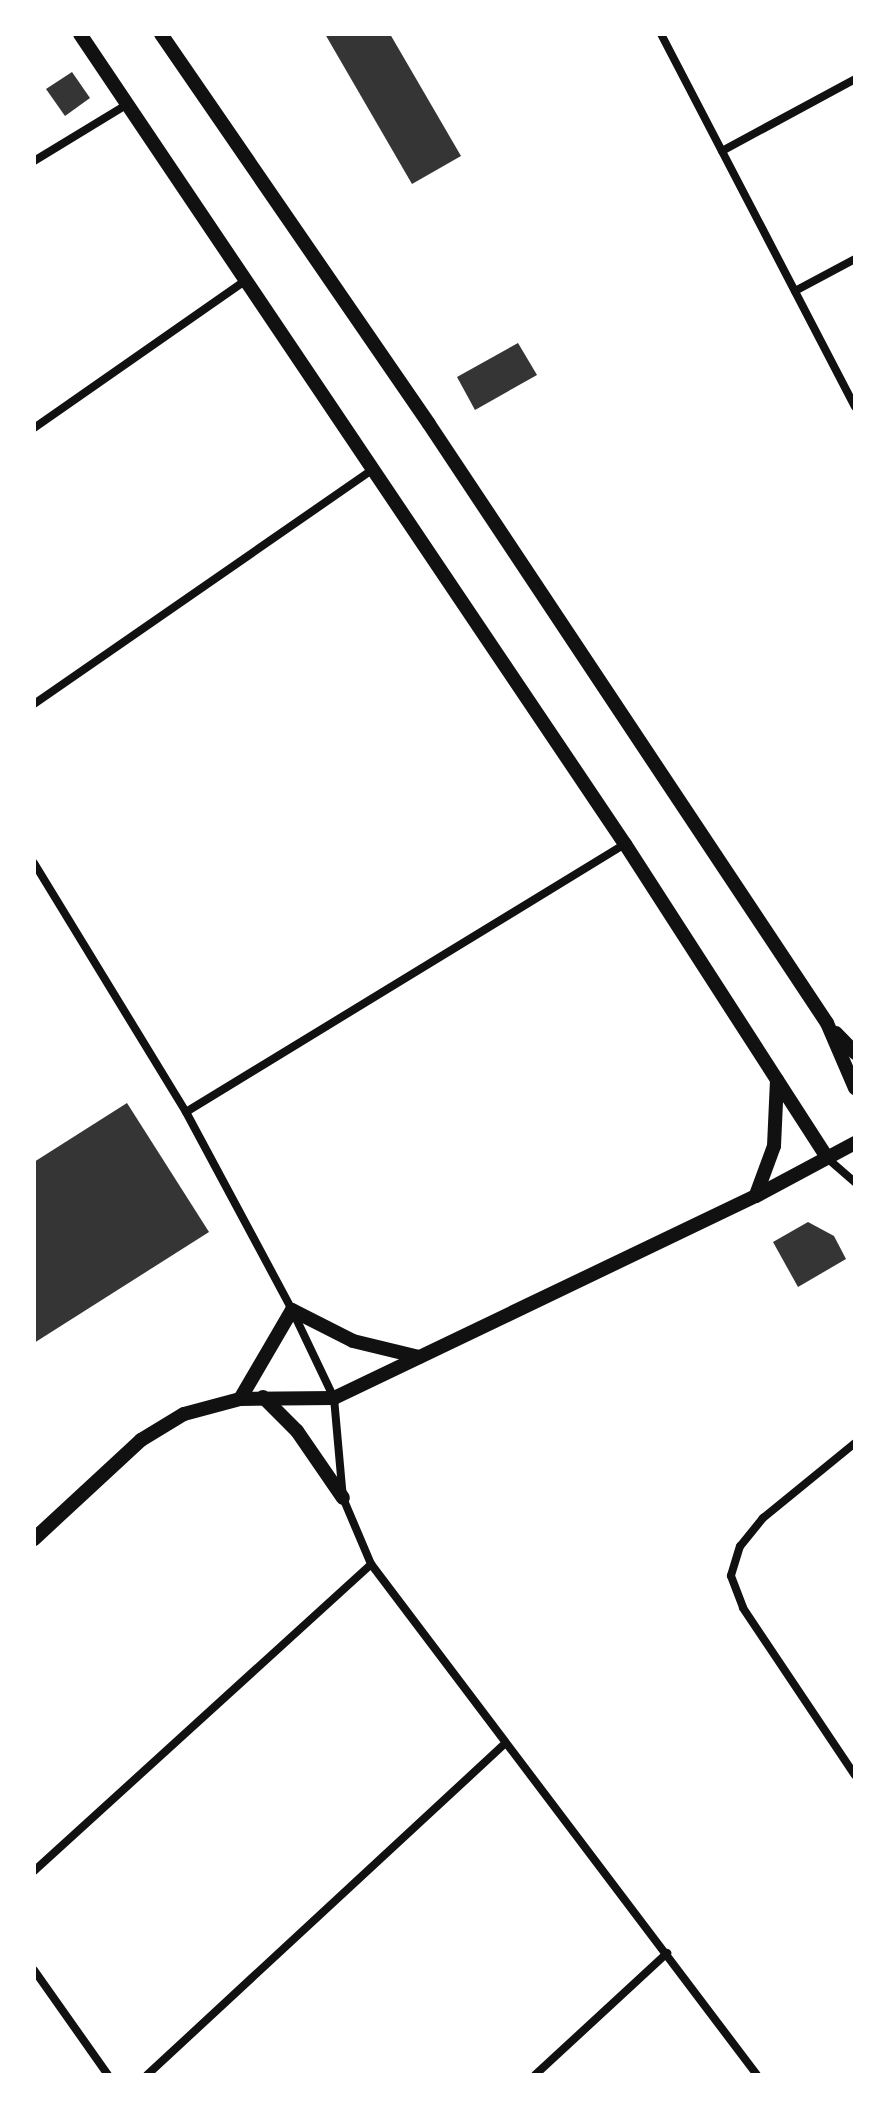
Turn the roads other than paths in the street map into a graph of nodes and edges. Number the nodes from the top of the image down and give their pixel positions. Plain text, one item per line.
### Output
1 (80, 34) edge
2 (161, 34) edge
3 (661, 34) edge
4 (855, 79) edge
5 (126, 105) junction
6 (722, 151) junction
7 (34, 161) edge
8 (855, 259) edge
9 (243, 282) junction
10 (795, 291) junction
11 (855, 406) edge
12 (34, 428) edge
13 (372, 470) junction
14 (34, 704) edge
15 (625, 844) junction
16 (34, 863) edge
17 (827, 1023) junction
18 (855, 1053) edge
19 (776, 1077) junction
20 (855, 1088) edge
21 (186, 1112) junction
22 (855, 1143) edge
23 (827, 1158) junction
24 (855, 1182) edge
25 (756, 1196) junction
26 (292, 1310) junction
27 (420, 1358) junction
28 (263, 1397) junction
29 (334, 1398) junction
30 (240, 1399) junction
31 (855, 1443) edge
32 (343, 1498) junction
33 (34, 1539) edge
34 (371, 1564) junction
35 (505, 1743) junction
36 (855, 1775) edge
37 (34, 1871) edge
38 (667, 1953) junction
39 (34, 1970) edge
40 (108, 2075) edge
41 (147, 2075) edge
42 (535, 2075) edge
43 (757, 2075) edge

1 - 5 street
2 - 17 street
3 - 6 street
4 - 6 street
5 - 7 street
5 - 9 street
6 - 10 street
8 - 10 street
9 - 12 street
9 - 13 street
10 - 11 street
13 - 14 street
13 - 15 street
15 - 19 street
15 - 21 street
16 - 21 street
17 - 18 street
17 - 20 street
19 - 23 street
19 - 25 street
21 - 26 street
22 - 23 street
23 - 24 street
23 - 25 street
25 - 27 street
26 - 27 street
26 - 29 street
26 - 30 street
27 - 29 street
28 - 29 street
28 - 30 street
28 - 32 street
29 - 32 street
30 - 33 street
31 - 36 street
32 - 34 street
34 - 35 street
34 - 37 street
35 - 38 street
35 - 41 street
38 - 42 street
38 - 43 street
39 - 40 street

